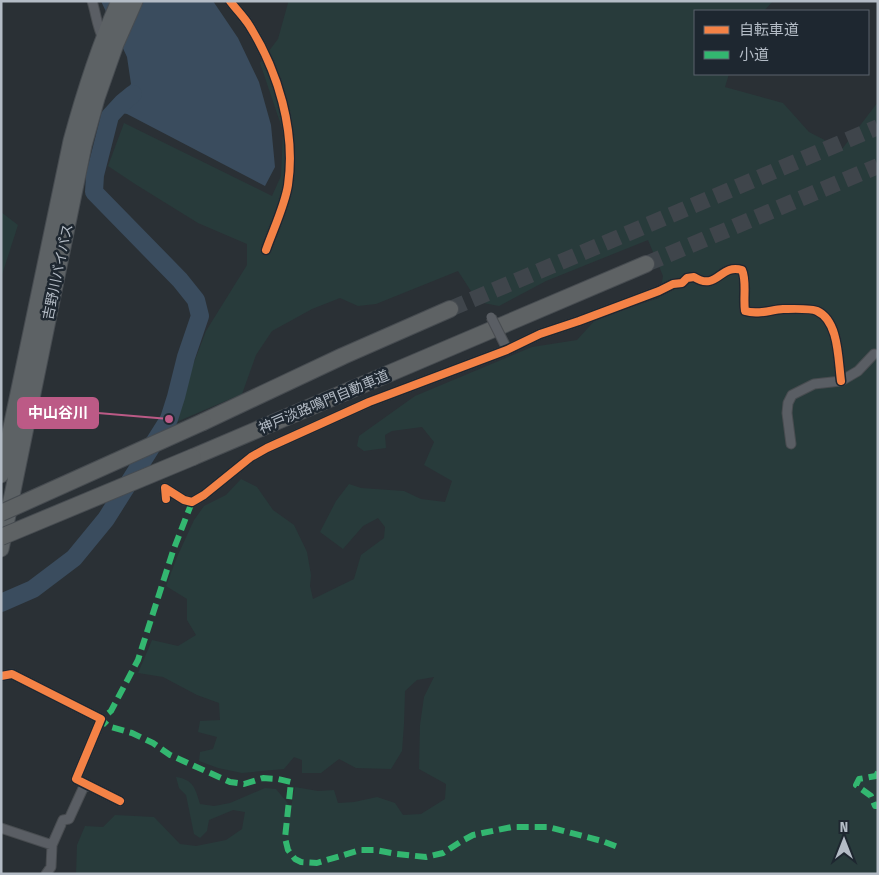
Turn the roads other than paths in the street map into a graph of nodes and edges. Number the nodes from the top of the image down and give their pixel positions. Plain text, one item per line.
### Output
1 (92, 1) edge
2 (118, 1) edge
3 (135, 1) edge
4 (230, 1) edge
5 (110, 41) junction
6 (266, 250) dead end
7 (646, 264) tunnel mouth
8 (450, 309) tunnel mouth
9 (491, 317) dead end
10 (506, 348) junction
11 (874, 354) dead end
12 (841, 381) junction
13 (790, 444) dead end
14 (1, 475) edge
15 (166, 499) dead end
16 (1, 513) edge
17 (1, 537) edge
18 (1, 549) edge
19 (1, 678) edge
20 (1, 683) edge
21 (85, 784) junction
22 (120, 801) dead end
23 (1, 828) edge
24 (52, 845) junction
25 (46, 874) edge

1 - 5 street
2 - 5 highway, 吉野川バイパス
3 - 5 highway, 吉野川バイパス
4 - 6 street
5 - 14 highway, 吉野川バイパス
5 - 18 highway, 吉野川バイパス
7 - 17 highway, 神戸淡路鳴門自動車道, bridge
8 - 16 highway, bridge
9 - 10 street, bridge
10 - 12 street
10 - 15 street
11 - 12 street
12 - 13 street
19 - 20 street
19 - 21 street
21 - 22 street
21 - 24 street
23 - 24 street
24 - 25 street

